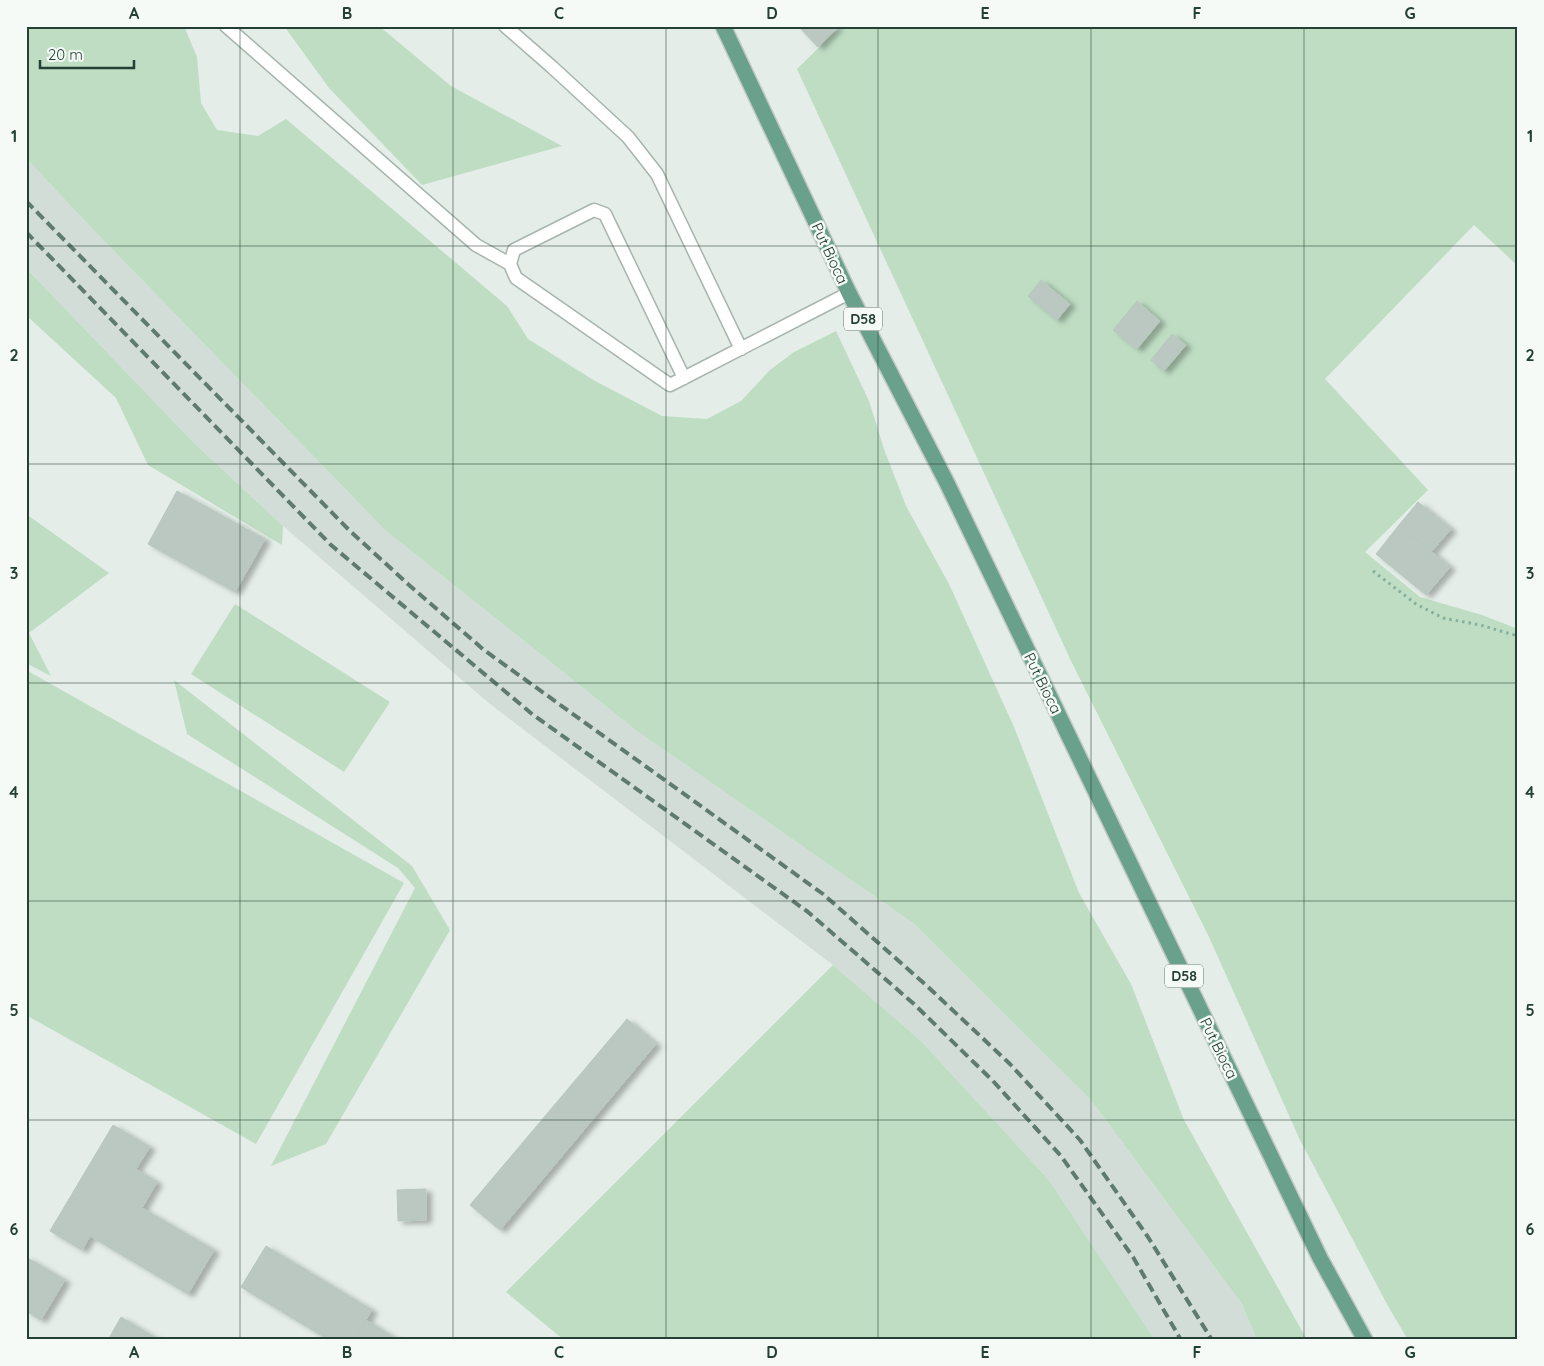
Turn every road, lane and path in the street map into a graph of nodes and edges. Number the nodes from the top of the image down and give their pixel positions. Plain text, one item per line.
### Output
1 (226, 26) edge
2 (505, 26) edge
3 (723, 26) edge
4 (510, 264) junction
5 (849, 293) junction
6 (740, 349) junction
7 (684, 378) junction
8 (1373, 571) dead end
9 (1518, 636) edge
10 (1365, 1340) edge

1 - 4 lane
2 - 6 lane
3 - 5 main road, Put Bioca / D58
4 - 7 lane
4 - 7 lane
5 - 6 lane
5 - 10 main road, Put Bioca / D58
6 - 7 lane
8 - 9 path

